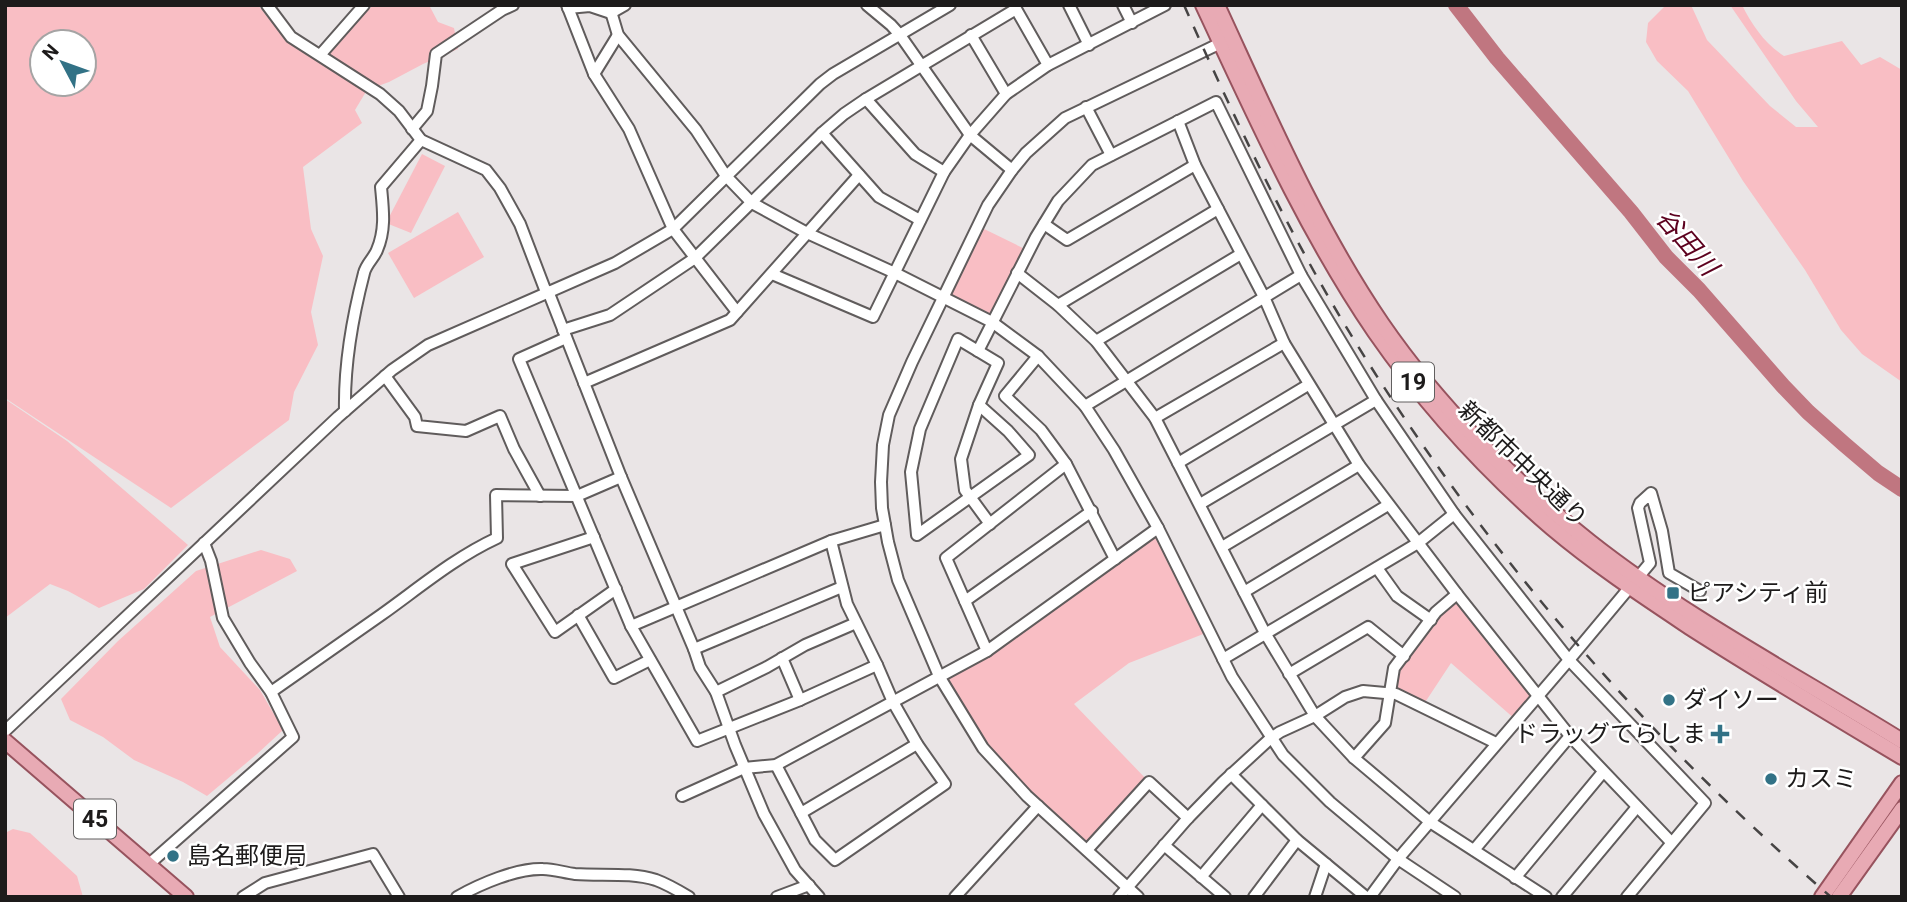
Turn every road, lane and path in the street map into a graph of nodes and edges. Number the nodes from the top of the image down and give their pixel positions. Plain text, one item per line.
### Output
1 (267, 5) edge
2 (364, 5) edge
3 (513, 5) edge
4 (625, 5) edge
5 (867, 5) edge
6 (950, 5) edge
7 (1069, 5) edge
8 (1124, 5) edge
9 (1165, 5) edge
10 (1203, 5) edge
11 (1217, 5) edge
12 (567, 7) edge
13 (1019, 7) edge
14 (501, 8) edge
15 (610, 9) edge
16 (1132, 23) junction
17 (618, 35) junction
18 (900, 35) junction
19 (971, 35) junction
20 (1227, 41) junction
21 (1089, 45) junction
22 (321, 54) junction
23 (1048, 65) junction
24 (922, 66) junction
25 (594, 74) junction
26 (1006, 94) junction
27 (866, 99) junction
28 (1086, 107) junction
29 (1178, 121) junction
30 (412, 129) junction
31 (822, 133) junction
32 (970, 135) junction
33 (421, 140) junction
34 (1111, 155) junction
35 (1195, 165) junction
36 (1012, 170) junction
37 (944, 172) junction
38 (859, 175) junction
39 (726, 176) junction
40 (752, 203) junction
41 (1218, 209) junction
42 (920, 220) junction
43 (1044, 224) junction
44 (673, 229) junction
45 (807, 233) junction
46 (1241, 254) junction
47 (695, 258) junction
48 (1017, 273) junction
49 (772, 274) junction
50 (895, 274) junction
51 (1301, 275) junction
52 (547, 291) junction
53 (1264, 297) junction
54 (943, 298) junction
55 (1058, 304) junction
56 (737, 312) junction
57 (992, 322) junction
58 (564, 334) junction
59 (1096, 341) junction
60 (1284, 343) junction
61 (978, 351) junction
62 (1038, 356) junction
63 (385, 376) junction
64 (1126, 380) junction
65 (584, 383) junction
66 (1308, 385) junction
67 (1376, 400) junction
68 (979, 405) junction
69 (1085, 406) junction
70 (345, 411) junction
71 (1155, 418) junction
72 (1335, 425) junction
73 (1178, 463) junction
74 (1066, 464) junction
75 (1359, 465) junction
76 (621, 477) junction
77 (540, 496) junction
78 (577, 496) junction
79 (971, 498) junction
80 (1200, 504) junction
81 (1388, 505) junction
82 (1092, 511) junction
83 (1454, 514) junction
84 (990, 524) junction
85 (885, 525) junction
86 (1158, 528) junction
87 (594, 537) junction
88 (831, 541) junction
89 (204, 543) junction
90 (1418, 543) junction
91 (1222, 547) junction
92 (1115, 559) junction
93 (1377, 568) junction
94 (1634, 582) junction
95 (842, 587) junction
96 (616, 589) junction
97 (1700, 591) dead end
98 (1244, 592) junction
99 (1457, 594) junction
100 (965, 601) junction
101 (675, 607) junction
102 (578, 615) junction
103 (1431, 620) junction
104 (856, 623) junction
105 (631, 625) junction
106 (1265, 633) junction
107 (694, 649) junction
108 (987, 651) junction
109 (1404, 656) junction
110 (782, 658) junction
111 (1223, 659) junction
112 (650, 660) junction
113 (1569, 660) junction
114 (877, 665) junction
115 (1289, 674) junction
116 (939, 676) junction
117 (271, 692) junction
118 (716, 692) junction
119 (1389, 693) junction
120 (1538, 695) junction
121 (800, 700) junction
122 (893, 702) junction
123 (1315, 716) junction
124 (730, 727) junction
125 (5, 731) edge
126 (1570, 736) junction
127 (1271, 738) junction
128 (5, 741) edge
129 (1902, 741) edge
130 (1496, 743) junction
131 (917, 744) junction
132 (1902, 757) edge
133 (1353, 758) junction
134 (776, 765) junction
135 (744, 768) junction
136 (1604, 772) junction
137 (1231, 774) junction
138 (1902, 783) edge
139 (682, 796) dead end
140 (1262, 805) junction
141 (1038, 806) junction
142 (1637, 807) junction
143 (1902, 809) edge
144 (802, 813) junction
145 (1188, 818) junction
146 (1430, 822) junction
147 (1297, 840) junction
148 (1671, 842) junction
149 (1164, 845) junction
150 (1087, 850) junction
151 (1474, 850) junction
152 (1398, 859) junction
153 (1326, 864) junction
154 (148, 866) junction
155 (1201, 877) junction
156 (1515, 877) junction
157 (809, 886) junction
158 (1126, 887) junction
159 (473, 893) edge
160 (1843, 895) edge
161 (187, 897) edge
162 (243, 897) edge
163 (399, 897) edge
164 (457, 897) edge
165 (689, 897) edge
166 (777, 897) edge
167 (819, 897) edge
168 (955, 897) edge
169 (1119, 897) edge
170 (1138, 897) edge
171 (1224, 897) edge
172 (1254, 897) edge
173 (1315, 897) edge
174 (1368, 897) edge
175 (1455, 897) edge
176 (1546, 897) edge
177 (1562, 897) edge
178 (1626, 897) edge
179 (1822, 897) edge

1 - 22 street
2 - 22 street
3 - 14 street
4 - 15 street
5 - 18 street
6 - 18 street
7 - 21 street
8 - 16 street
9 - 16 street
10 - 20 main road, 新都市中央通り / 19
11 - 20 main road, 新都市中央通り / 19
12 - 15 street
12 - 25 street
13 - 19 street
13 - 23 street
14 - 30 street
15 - 17 street
16 - 21 street
17 - 25 street
17 - 39 street
18 - 24 street
18 - 39 street
19 - 24 street
19 - 26 street
20 - 28 street
20 - 94 main road, 新都市中央通り / 19
21 - 23 street
22 - 30 street
23 - 26 street
24 - 27 street
24 - 32 street
25 - 44 street
26 - 32 street
27 - 31 street
27 - 37 street
28 - 34 street
28 - 36 street
29 - 34 street
29 - 35 street
29 - 51 street
30 - 33 street
31 - 38 street
31 - 40 street
32 - 36 street
32 - 37 street
33 - 52 street
33 - 70 street
34 - 43 street
35 - 41 street
35 - 43 street
36 - 54 street
37 - 42 street
38 - 42 street
38 - 45 street
39 - 40 street
39 - 44 street
40 - 45 street
40 - 47 street
41 - 46 street
41 - 55 street
42 - 50 street
43 - 48 street
44 - 47 street
44 - 52 street
45 - 49 street
45 - 50 street
46 - 53 street
46 - 59 street
47 - 56 street
47 - 58 street
48 - 55 street
48 - 57 street
49 - 50 street
49 - 56 street
50 - 54 street
51 - 53 street
51 - 67 street
52 - 58 street
52 - 63 street
53 - 60 street
53 - 64 street
54 - 57 street
54 - 85 street
55 - 59 street
56 - 65 street
57 - 61 street
57 - 62 street
58 - 65 street
58 - 78 street
59 - 64 street
60 - 66 street
60 - 71 street
61 - 68 street
61 - 79 street
62 - 69 street
62 - 74 street
63 - 70 street
63 - 77 street
64 - 69 street
64 - 71 street
65 - 76 street
66 - 72 street
66 - 73 street
67 - 72 street
67 - 83 street
68 - 79 street
68 - 79 street
69 - 86 street
70 - 89 street
71 - 73 street
72 - 75 street
72 - 80 street
73 - 80 street
74 - 82 street
74 - 84 street
75 - 81 street
75 - 91 street
76 - 78 street
76 - 101 street
77 - 78 street
77 - 117 street
78 - 87 street
79 - 84 street
80 - 91 street
81 - 90 street
81 - 98 street
82 - 92 street
82 - 100 street
83 - 90 street
83 - 113 street
84 - 100 street
85 - 88 street
85 - 116 street
86 - 92 street
86 - 111 street
87 - 96 street
87 - 102 street
88 - 95 street
88 - 101 street
89 - 117 street
89 - 125 street
90 - 93 street
90 - 99 street
91 - 98 street
92 - 108 street
93 - 103 street
93 - 106 street
94 - 97 street
94 - 113 street
94 - 129 main road, 新都市中央通り / 19
94 - 132 main road, 新都市中央通り / 19
95 - 104 street
95 - 107 street
96 - 102 street
96 - 105 street
98 - 106 street
99 - 103 street
99 - 120 street
100 - 108 street
101 - 105 street
101 - 107 street
102 - 112 street
103 - 109 street
104 - 110 street
104 - 114 street
105 - 112 street
106 - 111 street
106 - 115 street
107 - 118 street
108 - 116 street
109 - 115 street
109 - 119 street
110 - 118 street
110 - 121 street
111 - 127 street
112 - 124 street
113 - 120 street
113 - 148 street
114 - 121 street
114 - 122 street
115 - 123 street
116 - 122 street
116 - 141 street
117 - 154 street
118 - 124 street
119 - 123 street
119 - 130 street
119 - 133 street
120 - 126 street
120 - 130 street
121 - 124 street
122 - 131 street
122 - 134 street
123 - 127 street
123 - 133 street
124 - 135 street
126 - 136 street
126 - 151 street
127 - 137 street
127 - 152 street
128 - 154 main road, 45
130 - 146 street
131 - 144 street
131 - 144 street
133 - 146 street
134 - 135 street
134 - 144 street
135 - 139 street
135 - 157 street
136 - 142 street
136 - 156 street
137 - 140 street
137 - 145 street
138 - 179 main road
140 - 147 street
140 - 155 street
141 - 150 street
141 - 168 street
142 - 148 street
142 - 177 street
143 - 160 main road
145 - 149 street
145 - 150 street
146 - 151 street
146 - 152 street
147 - 153 street
147 - 172 street
148 - 178 street
149 - 155 street
149 - 158 street
150 - 158 street
151 - 156 street
152 - 174 street
152 - 175 street
153 - 173 street
153 - 174 street
154 - 161 main road, 45
155 - 171 street
156 - 176 street
157 - 166 street
157 - 167 street
158 - 169 street
158 - 170 street
159 - 164 street
159 - 165 street
162 - 163 street

